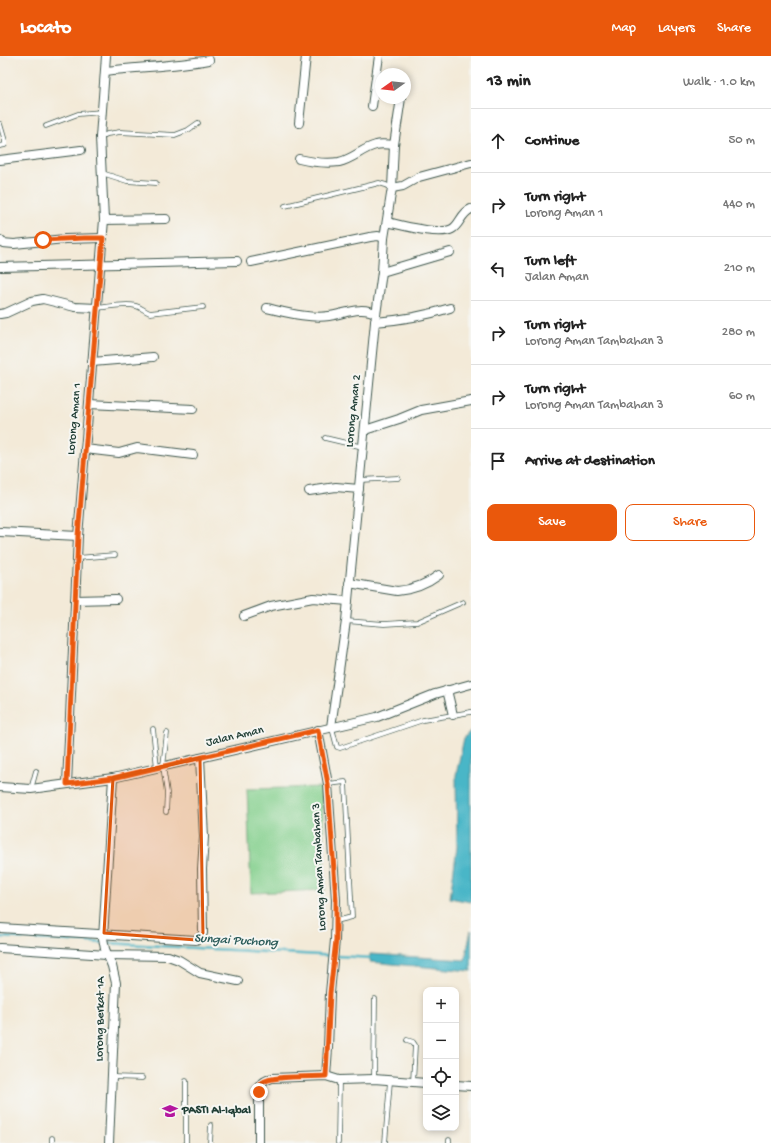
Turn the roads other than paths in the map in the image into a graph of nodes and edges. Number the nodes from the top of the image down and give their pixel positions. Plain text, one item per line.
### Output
1 (106, 56) edge
2 (306, 56) edge
3 (379, 56) edge
4 (209, 60) dead end
5 (106, 71) junction
6 (401, 104) edge
7 (372, 106) dead end
8 (102, 112) junction
9 (198, 123) dead end
10 (299, 123) dead end
11 (0, 124) edge
12 (46, 126) dead end
13 (100, 137) junction
14 (394, 145) junction
15 (0, 146) edge
16 (81, 150) dead end
17 (0, 160) edge
18 (299, 160) dead end
19 (471, 163) edge
20 (102, 173) junction
21 (156, 183) dead end
22 (392, 188) junction
23 (284, 206) dead end
24 (471, 209) edge
25 (166, 219) dead end
26 (104, 220) junction
27 (387, 222) junction
28 (103, 238) junction
29 (384, 238) junction
30 (0, 240) edge
31 (450, 252) dead end
32 (237, 261) dead end
33 (252, 262) dead end
34 (101, 265) junction
35 (0, 267) edge
36 (382, 272) junction
37 (203, 307) dead end
38 (97, 308) junction
39 (267, 308) dead end
40 (450, 308) dead end
41 (0, 314) edge
42 (376, 318) junction
43 (153, 357) dead end
44 (92, 362) junction
45 (471, 401) edge
46 (89, 404) junction
47 (193, 409) dead end
48 (365, 430) junction
49 (325, 438) dead end
50 (363, 447) junction
51 (85, 449) junction
52 (193, 455) dead end
53 (398, 478) dead end
54 (359, 480) junction
55 (359, 489) junction
56 (309, 491) dead end
57 (0, 532) edge
58 (78, 536) junction
59 (115, 555) dead end
60 (77, 558) junction
61 (438, 575) dead end
62 (349, 583) junction
63 (116, 599) dead end
64 (75, 600) junction
65 (348, 602) junction
66 (463, 602) dead end
67 (244, 616) dead end
68 (346, 621) junction
69 (471, 684) edge
70 (447, 690) junction
71 (471, 712) edge
72 (453, 715) junction
73 (332, 727) junction
74 (154, 728) dead end
75 (318, 730) junction
76 (168, 733) dead end
77 (200, 758) junction
78 (160, 767) junction
79 (36, 771) dead end
80 (113, 778) junction
81 (67, 784) junction
82 (328, 784) junction
83 (0, 787) edge
84 (31, 789) junction
85 (166, 812) dead end
86 (336, 921) junction
87 (0, 928) edge
88 (103, 936) junction
89 (0, 948) edge
90 (106, 952) junction
91 (238, 980) dead end
92 (375, 999) dead end
93 (407, 1040) dead end
94 (326, 1076) junction
95 (112, 1077) junction
96 (142, 1078) dead end
97 (339, 1080) junction
98 (374, 1080) junction
99 (186, 1081) dead end
100 (390, 1081) junction
101 (413, 1082) junction
102 (423, 1083) edge
103 (459, 1085) edge
104 (471, 1086) edge
105 (211, 1125) dead end
106 (52, 1138) dead end
107 (52, 1143) edge
108 (109, 1143) edge
109 (186, 1143) edge
110 (210, 1143) edge
111 (259, 1143) edge
112 (338, 1143) edge
113 (385, 1143) edge

1 - 5 street, Lorong Aman 1
2 - 10 street
3 - 7 street
4 - 5 street
5 - 8 street, Lorong Aman 1
6 - 14 street, Lorong Aman 2
8 - 12 lane
8 - 13 street, Lorong Aman 1
9 - 13 lane
11 - 15 lane
13 - 20 street, Lorong Aman 1
14 - 18 street
14 - 22 street, Lorong Aman 2
16 - 17 street
19 - 22 street
20 - 21 lane
20 - 26 street, Lorong Aman 1
22 - 23 lane
22 - 27 street, Lorong Aman 2
24 - 27 street
25 - 26 street
26 - 28 street, Lorong Aman 1
27 - 29 street, Lorong Aman 2
28 - 30 street
28 - 34 street, Lorong Aman 1
29 - 33 street
29 - 36 street, Lorong Aman 2
31 - 36 street
32 - 34 street
34 - 35 street
34 - 38 street, Lorong Aman 1
36 - 42 street, Lorong Aman 2
37 - 38 lane
38 - 41 street
38 - 44 street, Lorong Aman 1
39 - 42 street
40 - 42 street
42 - 48 street, Lorong Aman 2
43 - 44 street
44 - 46 street, Lorong Aman 1
45 - 48 street
46 - 47 street
46 - 51 street, Lorong Aman 1
48 - 50 street, Lorong Aman 2
49 - 50 lane
50 - 54 street, Lorong Aman 2
51 - 52 street
51 - 58 street, Lorong Aman 1
53 - 54 lane
54 - 55 street, Lorong Aman 2
55 - 56 street
55 - 62 street, Lorong Aman 2
57 - 58 street
58 - 60 street, Lorong Aman 1
59 - 60 lane
60 - 64 street, Lorong Aman 1
61 - 62 street
62 - 65 street, Lorong Aman 2
63 - 64 street
64 - 81 street, Lorong Aman 1
65 - 67 street
65 - 68 street, Lorong Aman 2
66 - 68 lane
68 - 73 street, Lorong Aman 2
69 - 70 street, Jalan Aman
70 - 72 street
70 - 73 street, Jalan Aman
71 - 72 lane
72 - 73 lane
73 - 75 street, Jalan Aman
74 - 78 lane
75 - 77 street, Jalan Aman
75 - 82 street, Lorong Aman Tambahan 3
76 - 78 lane
77 - 78 street, Jalan Aman
77 - 88 street
78 - 80 street, Jalan Aman
78 - 85 lane
79 - 84 lane
80 - 81 street, Jalan Aman
80 - 88 street, Lorong Berkat 1A
81 - 84 street, Jalan Aman
82 - 86 street, Lorong Aman Tambahan 3
82 - 86 lane
83 - 84 street, Jalan Aman
86 - 94 street, Lorong Aman Tambahan 3
87 - 88 street
88 - 90 street, Lorong Berkat 1A
89 - 90 street
90 - 91 street
90 - 95 street, Lorong Berkat 1A
92 - 98 lane
93 - 101 lane
94 - 97 street
94 - 111 street
95 - 96 lane
95 - 108 street, Lorong Berkat 1A
97 - 98 street
97 - 112 lane
98 - 100 street
99 - 109 lane
100 - 101 street
100 - 113 lane
101 - 102 street
103 - 104 street
105 - 110 lane
106 - 107 lane

